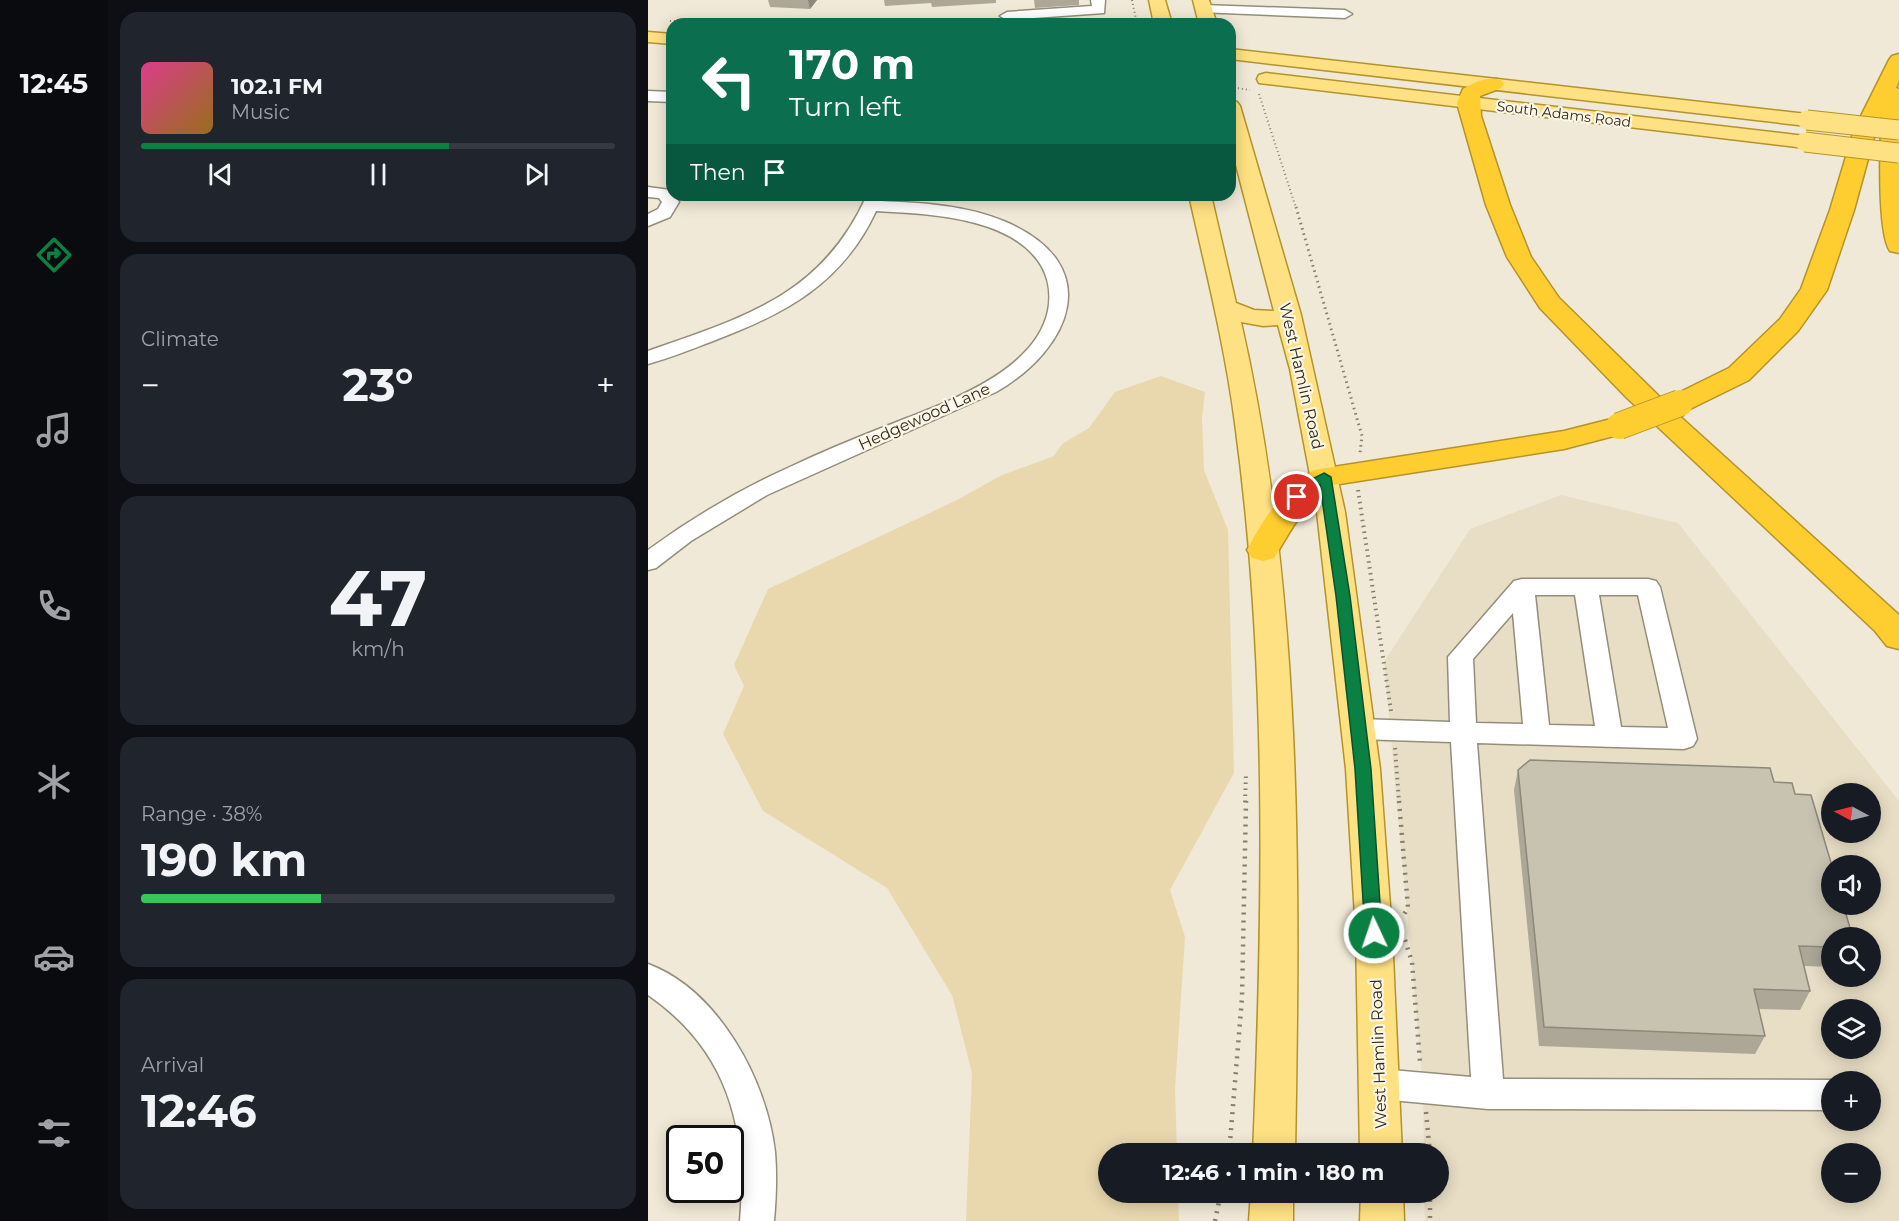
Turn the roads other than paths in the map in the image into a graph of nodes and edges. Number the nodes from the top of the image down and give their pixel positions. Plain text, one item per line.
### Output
1 (1007, 0) edge
2 (1157, 0) edge
3 (1099, 5) edge
4 (1204, 11) edge
5 (1344, 14) dead end
6 (1005, 18) edge
7 (1018, 18) edge
8 (1161, 18) edge
9 (648, 26) edge
10 (666, 28) edge
11 (666, 31) edge
12 (648, 37) edge
13 (1236, 55) edge
14 (1899, 60) edge
15 (1899, 72) edge
16 (1494, 84) junction
17 (1244, 85) edge
18 (648, 96) edge
19 (666, 97) edge
20 (1468, 103) junction
21 (1236, 127) edge
22 (1899, 130) edge
23 (1899, 153) edge
24 (648, 192) edge
25 (666, 197) edge
26 (670, 201) edge
27 (873, 201) edge
28 (1201, 201) edge
29 (648, 221) edge
30 (1899, 246) edge
31 (1225, 306) junction
32 (1289, 315) junction
33 (648, 358) edge
34 (1324, 477) junction
35 (1263, 550) junction
36 (648, 562) edge
37 (1586, 587) junction
38 (1522, 588) junction
39 (1899, 637) edge
40 (1358, 729) junction
41 (1463, 732) junction
42 (1537, 735) junction
43 (1610, 737) junction
44 (648, 978) edge
45 (1380, 1084) junction
46 (1488, 1094) junction
47 (1821, 1095) edge
48 (1274, 1143) edge
49 (1381, 1143) edge
50 (1272, 1203) edge
51 (1382, 1203) edge
52 (757, 1221) edge
53 (1271, 1221) edge
54 (1382, 1221) edge

1 - 6 street
2 - 8 main road
3 - 7 street
4 - 5 street
9 - 10 main road
11 - 12 main road
13 - 16 main road, South Adams Road
14 - 34 highway, bridge
15 - 30 highway
16 - 20 highway
16 - 22 main road, South Adams Road, bridge
17 - 20 main road, South Adams Road
18 - 19 street
20 - 23 main road, South Adams Road, bridge
20 - 39 highway
21 - 32 main road, West Hamlin Road
24 - 25 street
26 - 29 street
27 - 33 street
27 - 36 street, Hedgewood Lane
28 - 31 main road
31 - 32 main road
31 - 35 main road
32 - 34 main road, West Hamlin Road
34 - 35 highway
34 - 40 main road, West Hamlin Road
35 - 48 main road
37 - 38 street
37 - 43 street
37 - 43 street
38 - 41 street
38 - 42 street
40 - 41 street
40 - 45 main road, West Hamlin Road
41 - 42 street
41 - 46 street
42 - 43 street
44 - 52 street
45 - 46 street
45 - 49 main road, West Hamlin Road
46 - 47 street
50 - 53 main road
51 - 54 main road

